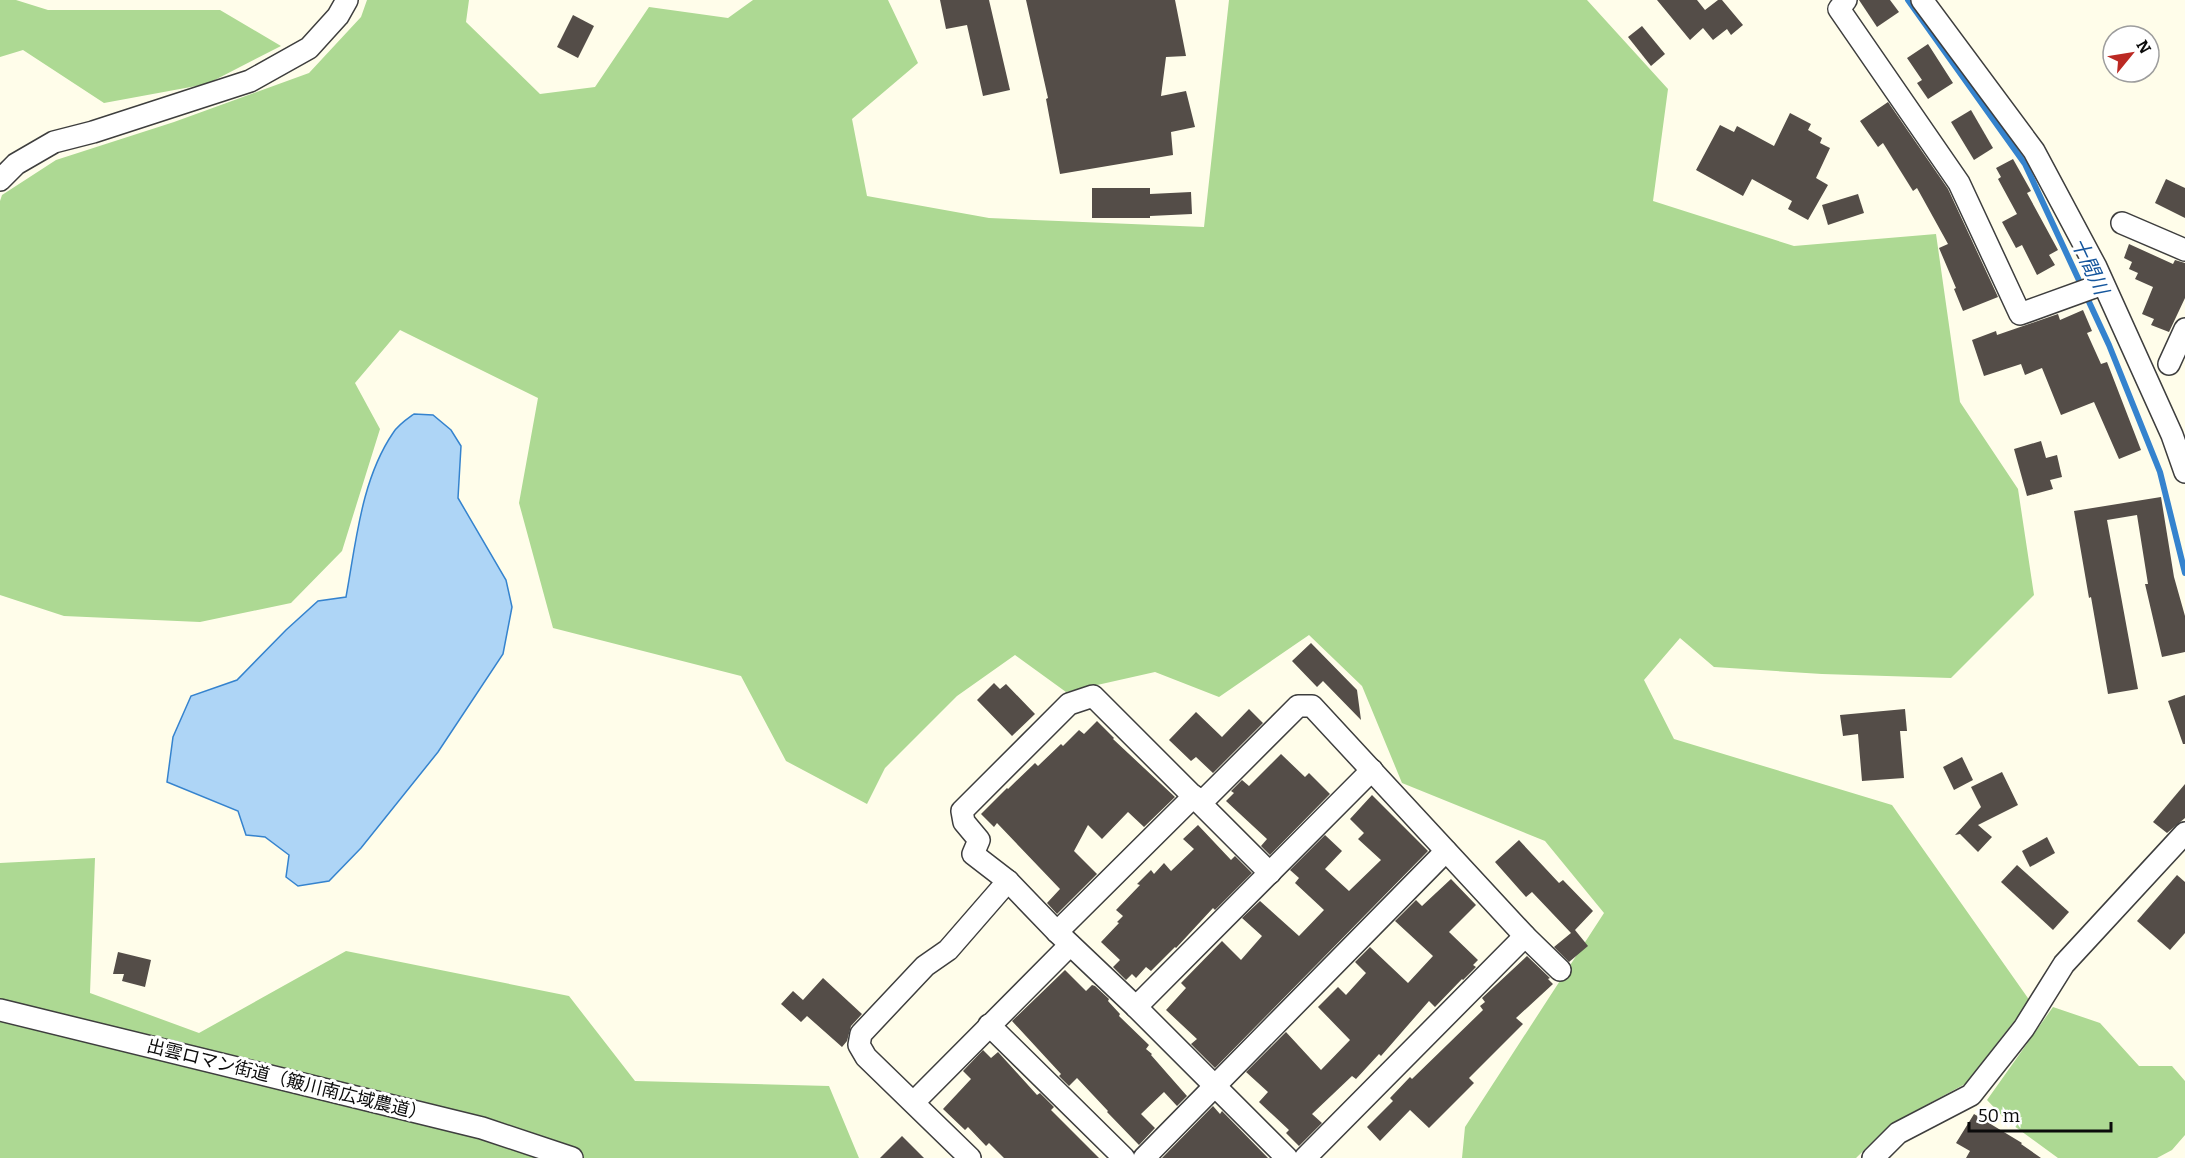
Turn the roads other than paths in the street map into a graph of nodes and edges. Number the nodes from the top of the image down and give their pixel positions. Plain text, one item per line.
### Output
1 (347, 0) edge
2 (1846, 0) edge
3 (1922, 0) edge
4 (0, 180) edge
5 (2122, 223) dead end
6 (2185, 250) edge
7 (2103, 284) junction
8 (2185, 329) edge
9 (2169, 364) dead end
10 (2185, 472) edge
11 (1372, 770) junction
12 (1197, 799) junction
13 (2185, 833) edge
14 (1446, 851) junction
15 (1270, 873) junction
16 (1008, 881) junction
17 (1525, 936) junction
18 (1064, 939) junction
19 (1560, 970) dead end
20 (1136, 1007) junction
21 (0, 1010) edge
22 (989, 1025) junction
23 (1215, 1087) junction
24 (914, 1102) junction
25 (572, 1158) edge
26 (970, 1158) edge
27 (1124, 1158) edge
28 (1144, 1158) edge
29 (1287, 1158) edge
30 (1305, 1158) edge
31 (1873, 1158) edge

1 - 4 street
2 - 7 street
3 - 7 street
5 - 6 street
7 - 10 street
8 - 9 street
11 - 12 street
11 - 14 street
11 - 15 street
12 - 15 street
12 - 16 street
12 - 18 street
13 - 31 street
14 - 17 street
14 - 23 street
15 - 20 street
16 - 18 street
16 - 24 street
17 - 19 street
17 - 30 street
18 - 20 street
18 - 22 street
20 - 23 street
21 - 25 street, 出雲ロマン街道（簸川南広域農道）
22 - 24 street
22 - 27 street
23 - 28 street
23 - 29 street
24 - 26 street

